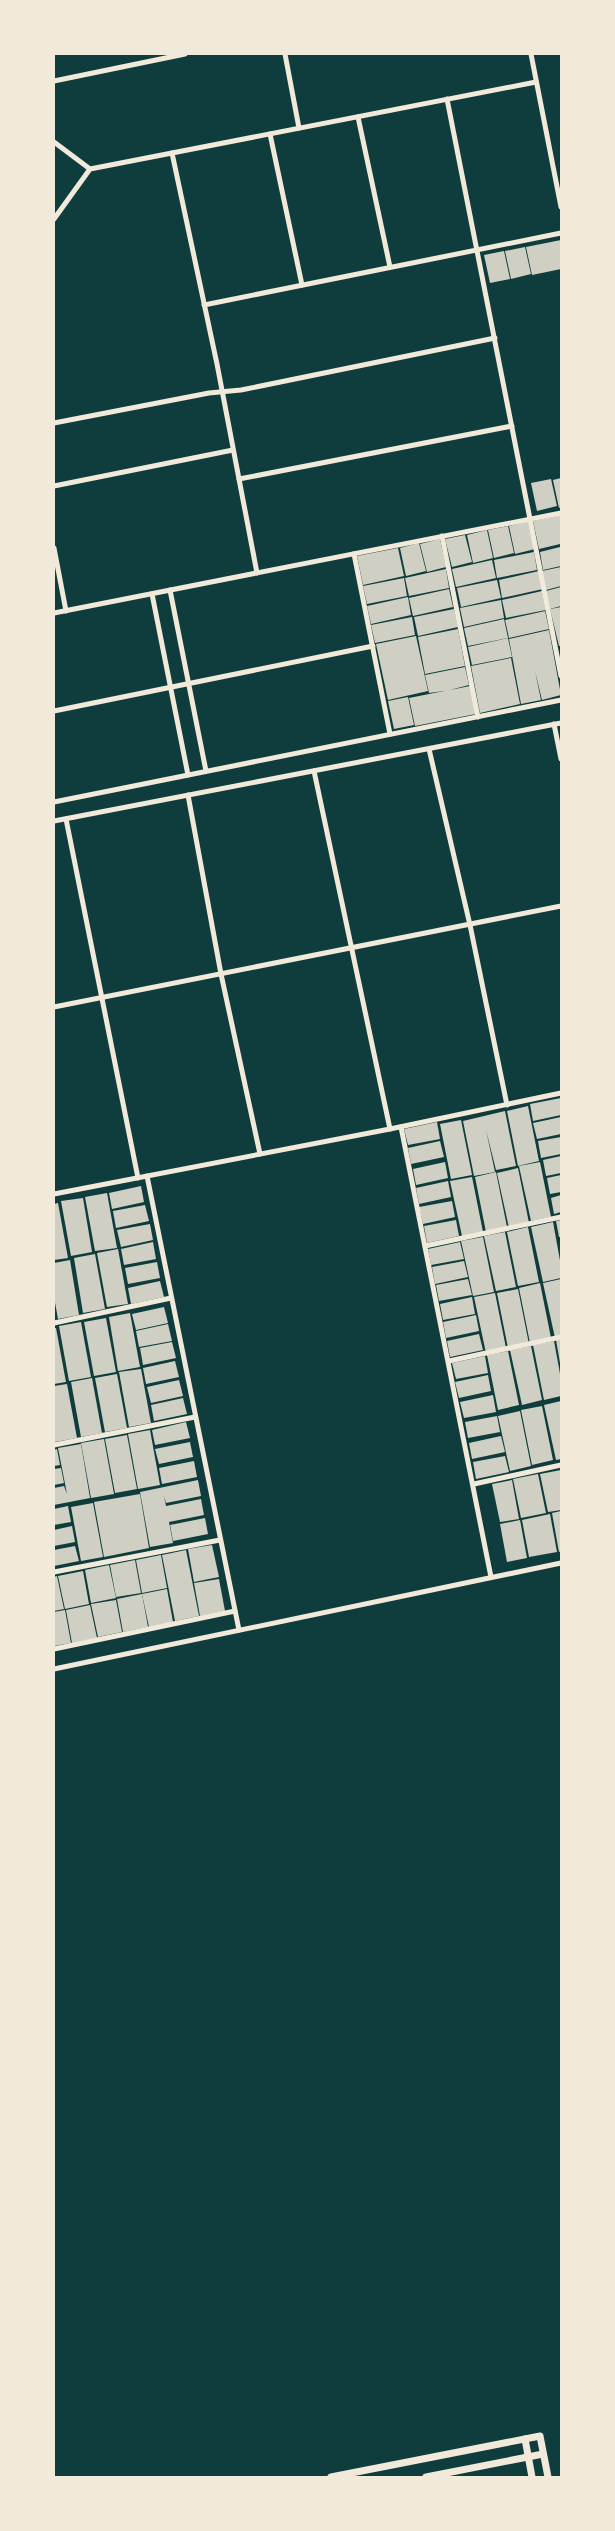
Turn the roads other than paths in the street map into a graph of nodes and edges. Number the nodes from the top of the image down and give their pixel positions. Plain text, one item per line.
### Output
1 (185, 54) edge
2 (284, 54) edge
3 (531, 54) edge
4 (54, 81) edge
5 (536, 82) junction
6 (447, 99) junction
7 (358, 117) junction
8 (300, 128) junction
9 (270, 134) junction
10 (54, 142) edge
11 (172, 153) junction
12 (90, 169) junction
13 (561, 207) edge
14 (54, 219) edge
15 (561, 233) edge
16 (477, 250) junction
17 (390, 267) junction
18 (302, 285) junction
19 (204, 305) junction
20 (495, 338) junction
21 (222, 392) junction
22 (54, 424) edge
23 (512, 426) junction
24 (233, 450) junction
25 (239, 479) junction
26 (54, 486) edge
27 (561, 513) edge
28 (530, 519) junction
29 (442, 536) junction
30 (54, 548) edge
31 (354, 554) junction
32 (257, 573) junction
33 (170, 590) junction
34 (152, 594) junction
35 (66, 611) junction
36 (54, 613) edge
37 (373, 646) junction
38 (561, 676) edge
39 (189, 683) junction
40 (170, 687) junction
41 (561, 700) edge
42 (54, 711) edge
43 (478, 717) junction
44 (561, 722) edge
45 (554, 724) junction
46 (390, 734) junction
47 (429, 749) junction
48 (561, 759) edge
49 (206, 771) junction
50 (314, 771) junction
51 (188, 775) junction
52 (188, 795) junction
53 (54, 802) edge
54 (66, 819) junction
55 (54, 821) edge
56 (561, 906) edge
57 (470, 925) junction
58 (352, 949) junction
59 (221, 974) junction
60 (101, 998) junction
61 (54, 1007) edge
62 (561, 1093) edge
63 (507, 1105) junction
64 (401, 1127) junction
65 (390, 1129) junction
66 (260, 1154) junction
67 (147, 1176) junction
68 (138, 1178) junction
69 (54, 1194) edge
70 (561, 1217) edge
71 (425, 1246) junction
72 (171, 1298) junction
73 (54, 1323) edge
74 (561, 1337) edge
75 (449, 1361) junction
76 (195, 1417) junction
77 (54, 1445) edge
78 (561, 1465) edge
79 (474, 1484) junction
80 (220, 1540) junction
81 (561, 1563) edge
82 (54, 1572) edge
83 (491, 1577) junction
84 (235, 1611) junction
85 (239, 1630) junction
86 (54, 1649) edge
87 (54, 1669) edge
88 (525, 2439) junction
89 (543, 2454) junction
90 (528, 2457) junction
91 (331, 2477) edge
92 (426, 2477) edge
93 (532, 2477) edge
94 (548, 2477) edge

1 - 4 street
2 - 8 street
3 - 5 street
5 - 6 street
5 - 13 street
6 - 7 street
6 - 16 street
7 - 8 street
7 - 17 street
8 - 9 street
9 - 11 street
9 - 18 street
10 - 12 street
11 - 12 street
11 - 19 street
12 - 14 street
15 - 16 street
16 - 17 street
16 - 20 street
17 - 18 street
18 - 19 street
19 - 21 street
20 - 21 street
20 - 23 street
21 - 22 street
21 - 24 street
23 - 25 street
23 - 28 street
24 - 25 street
24 - 26 street
25 - 32 street
27 - 28 street
28 - 29 street
28 - 38 street
29 - 31 street
29 - 43 street
30 - 35 street
31 - 32 street
31 - 37 street
32 - 33 street
33 - 34 street
33 - 39 street
34 - 35 street
34 - 40 street
35 - 36 street
37 - 39 street
37 - 46 street
39 - 40 street
39 - 49 street
40 - 42 street
40 - 51 street
41 - 43 street
43 - 46 street
44 - 45 street
45 - 47 street
45 - 48 street
46 - 49 street
47 - 50 street
47 - 57 street
49 - 51 street
50 - 52 street
50 - 58 street
51 - 53 street
52 - 54 street
52 - 59 street
54 - 55 street
54 - 60 street
56 - 57 street
57 - 58 street
57 - 63 street
58 - 59 street
58 - 65 street
59 - 60 street
59 - 66 street
60 - 61 street
60 - 68 street
62 - 63 street
63 - 64 street
64 - 65 street
64 - 71 street
65 - 66 street
66 - 67 street
67 - 68 street
67 - 72 street
68 - 69 street
70 - 71 street
71 - 75 street
72 - 73 street
72 - 76 street
74 - 75 street
75 - 79 street
76 - 77 street
76 - 80 street
78 - 79 street
79 - 83 street
80 - 82 street
80 - 84 street
81 - 83 street
83 - 85 street
84 - 85 street
84 - 86 street
85 - 87 street
88 - 89 street
88 - 90 street
88 - 91 street
89 - 90 street
89 - 94 street
90 - 92 street
90 - 93 street

